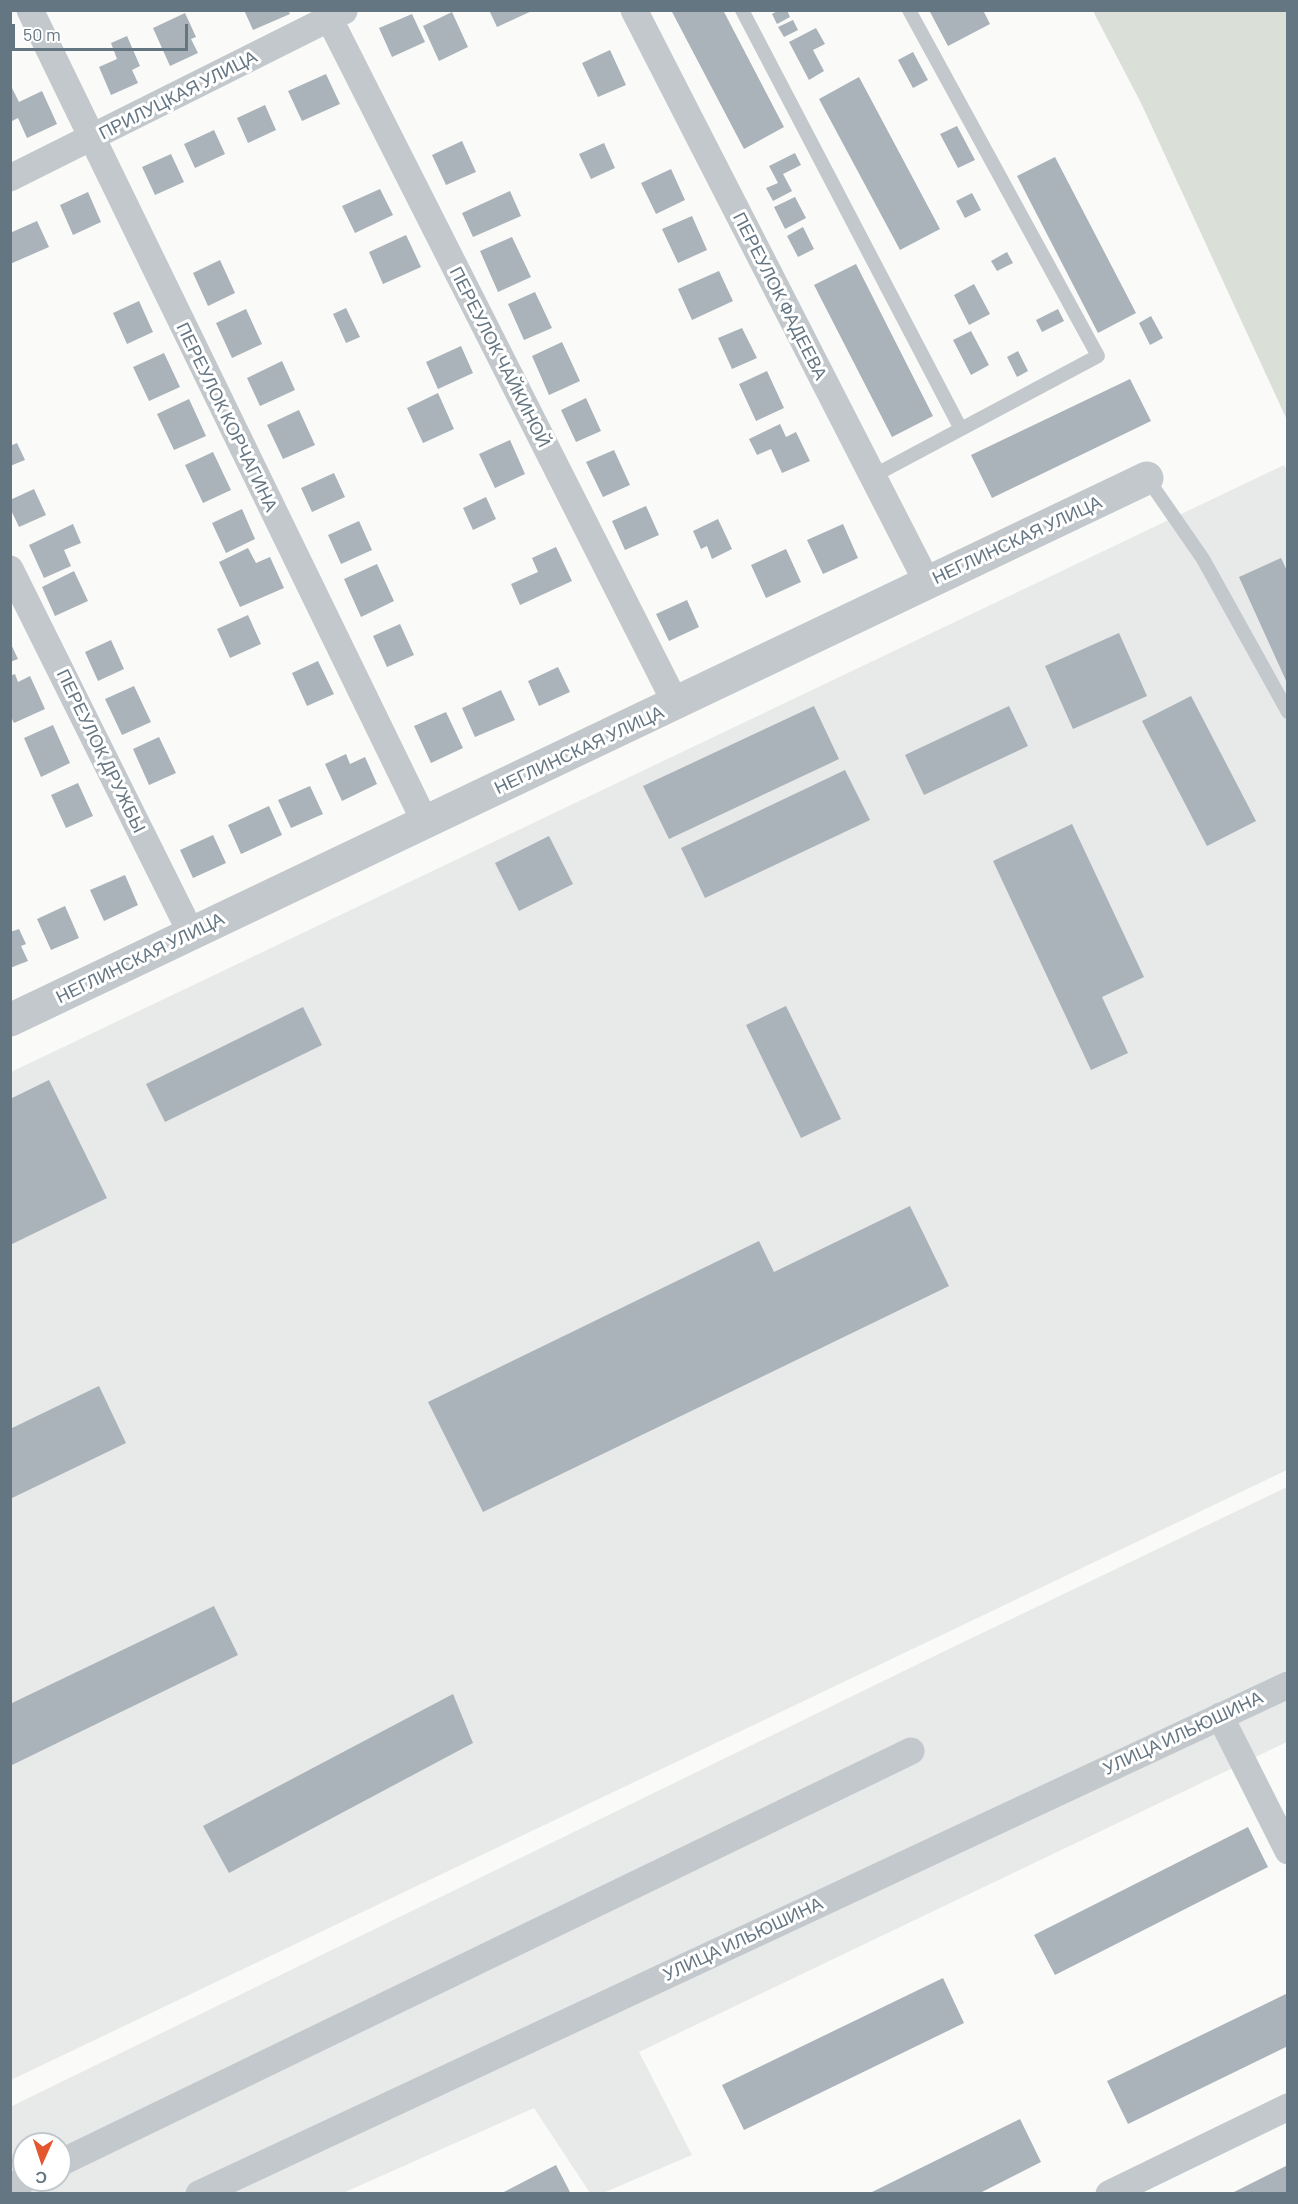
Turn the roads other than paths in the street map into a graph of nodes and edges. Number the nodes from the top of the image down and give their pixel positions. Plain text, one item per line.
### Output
1 (30, 10) edge
2 (634, 10) edge
3 (742, 10) edge
4 (909, 10) edge
5 (333, 13) edge
6 (91, 139) junction
7 (10, 178) edge
8 (961, 429) junction
9 (873, 476) junction
10 (1147, 478) joint
11 (10, 569) edge
12 (927, 582) junction
13 (676, 704) junction
14 (1287, 712) edge
15 (425, 822) junction
16 (191, 933) junction
17 (10, 1020) edge
18 (1287, 1685) edge
19 (1220, 1716) junction
20 (911, 1751) dead end
21 (1287, 1851) edge
22 (1287, 2107) edge
23 (72, 2157) edge
24 (199, 2193) edge
25 (1109, 2193) edge

1 - 6 street, ПЕРЕУЛОК КОРЧАГИНА
2 - 9 street, ПЕРЕУЛОК ФАДЕЕВА
3 - 8 lane
4 - 8 lane
5 - 6 street, ПРИЛУЦКАЯ УЛИЦА
5 - 13 street, ПЕРЕУЛОК ЧАЙКИНОЙ
6 - 7 street, ПРИЛУЦКАЯ УЛИЦА
6 - 15 street, ПЕРЕУЛОК КОРЧАГИНА
8 - 9 lane
9 - 12 street, ПЕРЕУЛОК ФАДЕЕВА
10 - 12 street, НЕГЛИНСКАЯ УЛИЦА
10 - 14 lane
11 - 16 street, ПЕРЕУЛОК ДРУЖБЫ
12 - 13 street, НЕГЛИНСКАЯ УЛИЦА
13 - 15 street, НЕГЛИНСКАЯ УЛИЦА
15 - 16 street, НЕГЛИНСКАЯ УЛИЦА
16 - 17 street, НЕГЛИНСКАЯ УЛИЦА
18 - 19 street, УЛИЦА ИЛЬЮШИНА
19 - 21 street
19 - 24 street, УЛИЦА ИЛЬЮШИНА
20 - 23 street
22 - 25 street

